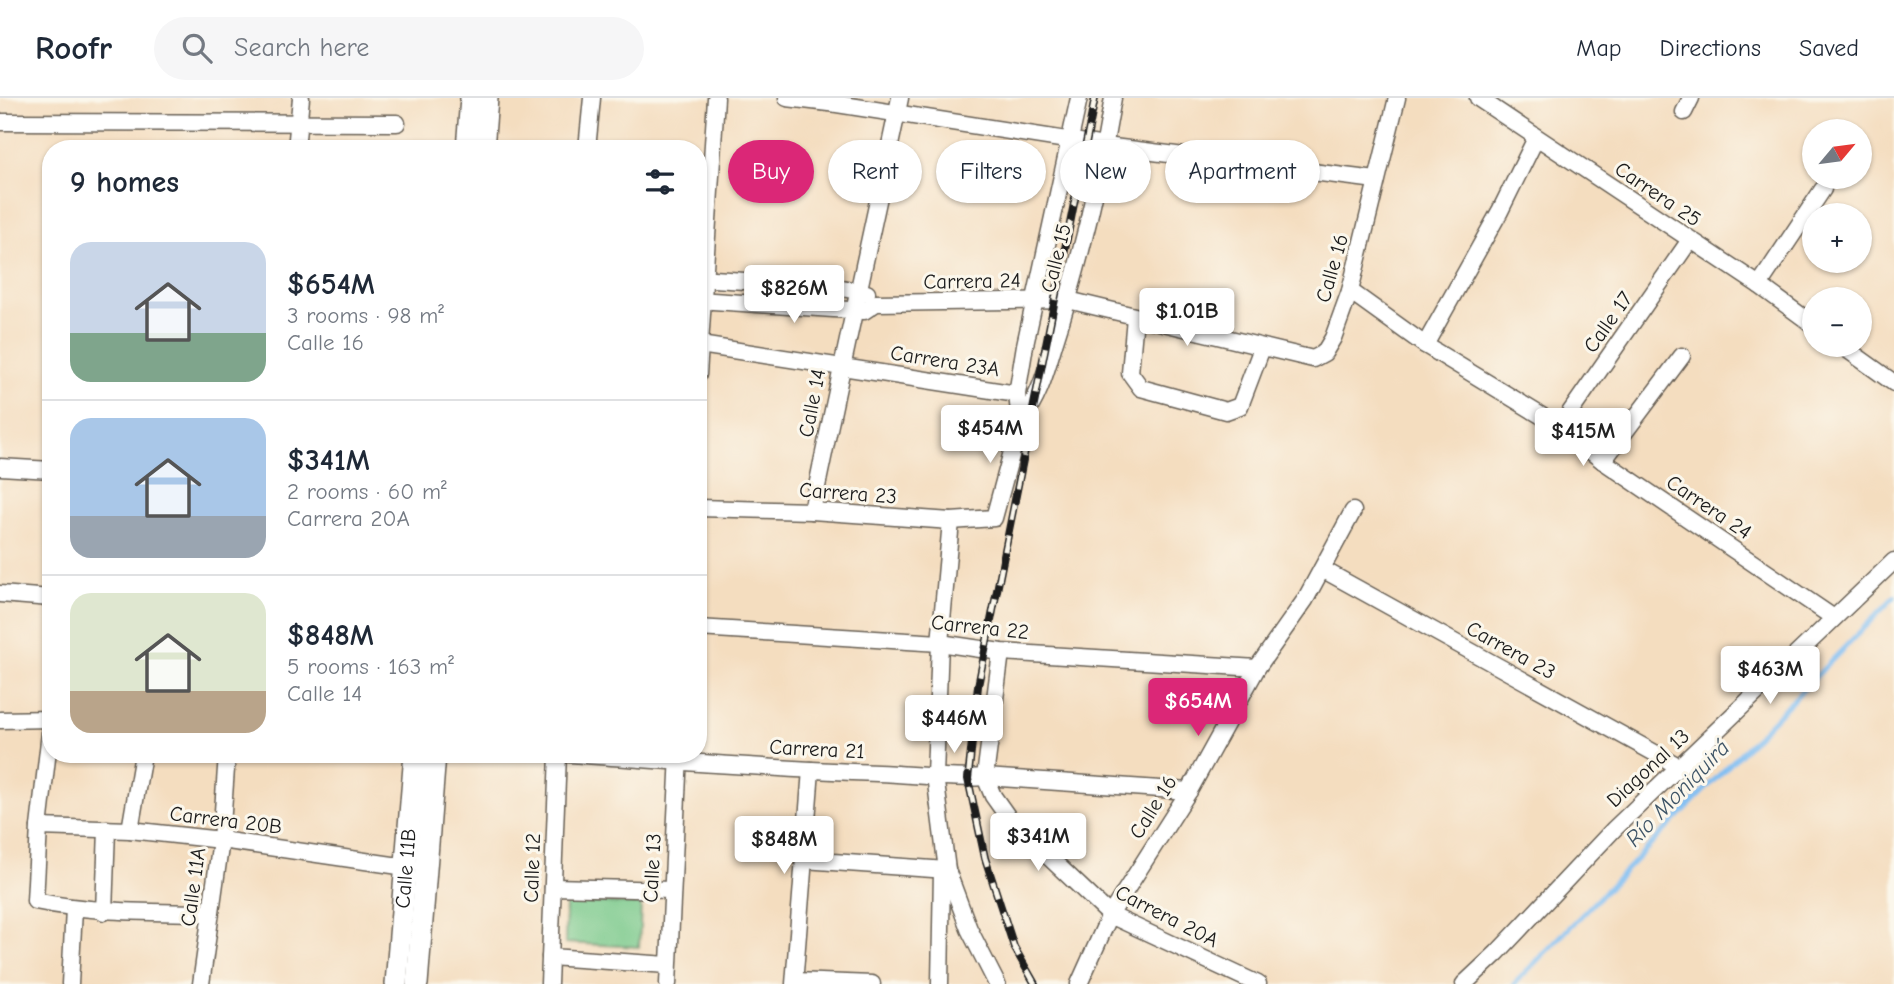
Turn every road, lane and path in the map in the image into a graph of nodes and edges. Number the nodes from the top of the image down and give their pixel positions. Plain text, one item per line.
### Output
1 (301, 98) edge
2 (471, 98) edge
3 (487, 98) edge
4 (592, 98) edge
5 (716, 98) edge
6 (786, 98) edge
7 (1079, 98) edge
8 (1113, 98) edge
9 (1397, 98) edge
10 (1478, 98) edge
11 (838, 101) edge
12 (899, 106) edge
13 (0, 122) edge
14 (299, 122) junction
15 (397, 123) dead end
16 (1536, 138) junction
17 (297, 140) edge
18 (468, 140) edge
19 (484, 140) edge
20 (588, 140) edge
21 (1070, 140) joint
22 (1106, 140) edge
23 (1151, 152) edge
24 (1376, 180) junction
25 (1060, 186) edge
26 (1823, 189) dead end
27 (1091, 203) edge
28 (707, 206) edge
29 (1690, 240) junction
30 (707, 278) edge
31 (1759, 285) junction
32 (859, 291) junction
33 (1350, 291) junction
34 (707, 300) edge
35 (1068, 300) junction
36 (1035, 301) junction
37 (876, 303) junction
38 (855, 311) junction
39 (1802, 316) edge
40 (1135, 317) junction
41 (1426, 345) junction
42 (707, 346) edge
43 (1262, 348) junction
44 (1682, 355) dead end
45 (1858, 357) edge
46 (1313, 359) joint
47 (841, 366) junction
48 (1894, 383) edge
49 (1017, 394) junction
50 (1020, 422) junction
51 (1560, 427) junction
52 (1603, 461) junction
53 (0, 467) edge
54 (42, 469) edge
55 (707, 508) edge
56 (812, 511) junction
57 (1353, 511) dead end
58 (994, 518) joint
59 (951, 521) junction
60 (1894, 561) edge
61 (1322, 569) junction
62 (0, 594) edge
63 (42, 597) edge
64 (1834, 618) junction
65 (707, 629) edge
66 (940, 643) junction
67 (1002, 652) junction
68 (1257, 668) junction
69 (0, 720) edge
70 (42, 721) edge
71 (707, 761) edge
72 (46, 763) edge
73 (141, 763) edge
74 (226, 763) edge
75 (414, 763) edge
76 (434, 763) edge
77 (558, 763) edge
78 (679, 763) edge
79 (1680, 767) junction
80 (811, 770) junction
81 (935, 775) junction
82 (985, 777) junction
83 (1189, 791) junction
84 (39, 827) junction
85 (107, 829) junction
86 (130, 830) junction
87 (220, 840) junction
88 (804, 860) junction
89 (406, 867) junction
90 (945, 870) junction
91 (553, 887) junction
92 (672, 890) junction
93 (74, 909) junction
94 (104, 912) junction
95 (210, 913) junction
96 (1110, 915) junction
97 (1497, 953) junction
98 (550, 957) junction
99 (668, 965) junction
100 (795, 982) edge
101 (70, 984) edge
102 (201, 984) edge
103 (397, 984) edge
104 (417, 984) edge
105 (549, 984) edge
106 (668, 984) edge
107 (872, 984) edge
108 (940, 984) edge
109 (997, 984) edge
110 (1079, 984) edge
111 (1258, 984) edge
112 (1464, 984) edge
113 (1483, 984) edge

1 - 14 street
2 - 18 street
3 - 19 street
4 - 20 street
5 - 28 street
6 - 11 street
7 - 21 street, Calle 15
8 - 22 street, Calle 15
9 - 24 street, Calle 16
10 - 16 street, Carrera 25
11 - 12 street
12 - 21 street
12 - 32 street, Calle 14
13 - 14 street
14 - 15 street
14 - 17 street
16 - 29 street, Carrera 25
16 - 41 street
23 - 24 street
24 - 33 street, Calle 16
25 - 36 street, Calle 15
26 - 31 street
27 - 35 street, Calle 15
29 - 31 street, Carrera 25
29 - 51 street, Calle 17
30 - 32 street
31 - 39 street, Carrera 25
32 - 37 street
32 - 38 street, Calle 14
33 - 41 street, Carrera 24
33 - 46 street, Calle 16
34 - 38 street, Carrera 24
35 - 36 street, Carrera 24
35 - 40 street, Carrera 24
35 - 50 street, Calle 15
36 - 37 street, Carrera 24
36 - 49 street, Calle 15
37 - 38 street, Carrera 24
38 - 47 street, Calle 14
40 - 43 street, Carrera 24
40 - 43 street
41 - 51 street, Carrera 24
42 - 47 street, Carrera 23A
43 - 46 street, Carrera 24
44 - 52 street
45 - 48 street
47 - 49 street, Carrera 23A
47 - 56 street, Calle 14
49 - 50 street, Calle 15
50 - 58 street, Calle 15
51 - 52 street, Carrera 24
52 - 64 street, Carrera 24
53 - 54 street
55 - 56 street, Carrera 23
56 - 59 street, Carrera 23
57 - 61 street, Calle 16
58 - 59 street, Carrera 23
59 - 66 street
60 - 64 street, Diagonal 13
61 - 68 street, Calle 16
61 - 79 street, Carrera 23
62 - 63 street
64 - 79 street, Diagonal 13
65 - 66 street, Carrera 22
66 - 67 street, Carrera 22
66 - 81 street
67 - 68 street, Carrera 22
67 - 82 street
68 - 83 street, Calle 16
69 - 70 street
71 - 80 street, Carrera 21
72 - 84 street
73 - 86 street
74 - 87 street, Calle 11A
75 - 89 street, Calle 11B
76 - 104 street, Calle 11B
77 - 91 street, Calle 12
78 - 92 street, Calle 13
79 - 97 street, Diagonal 13
80 - 81 street, Carrera 21
80 - 88 street
81 - 82 street, Carrera 21
81 - 90 street
82 - 83 street, Carrera 21
82 - 96 street, Carrera 20A
83 - 96 street, Calle 16
84 - 85 street, Carrera 20B
84 - 93 street
85 - 86 street, Carrera 20B
85 - 94 street
86 - 87 street, Carrera 20B
87 - 89 street, Carrera 20B
87 - 95 street, Calle 11A
88 - 90 street
88 - 100 street
89 - 103 street, Calle 11B
90 - 108 street
90 - 109 street
91 - 92 street
91 - 98 street, Calle 12
92 - 99 street, Calle 13
93 - 94 street
93 - 101 street
94 - 95 street
95 - 102 street, Calle 11A
96 - 110 street, Calle 16
96 - 111 street, Carrera 20A
97 - 112 street, Diagonal 13
97 - 113 street, Diagonal 13
98 - 99 street
98 - 105 street, Calle 12
99 - 106 street, Calle 13
100 - 107 street

